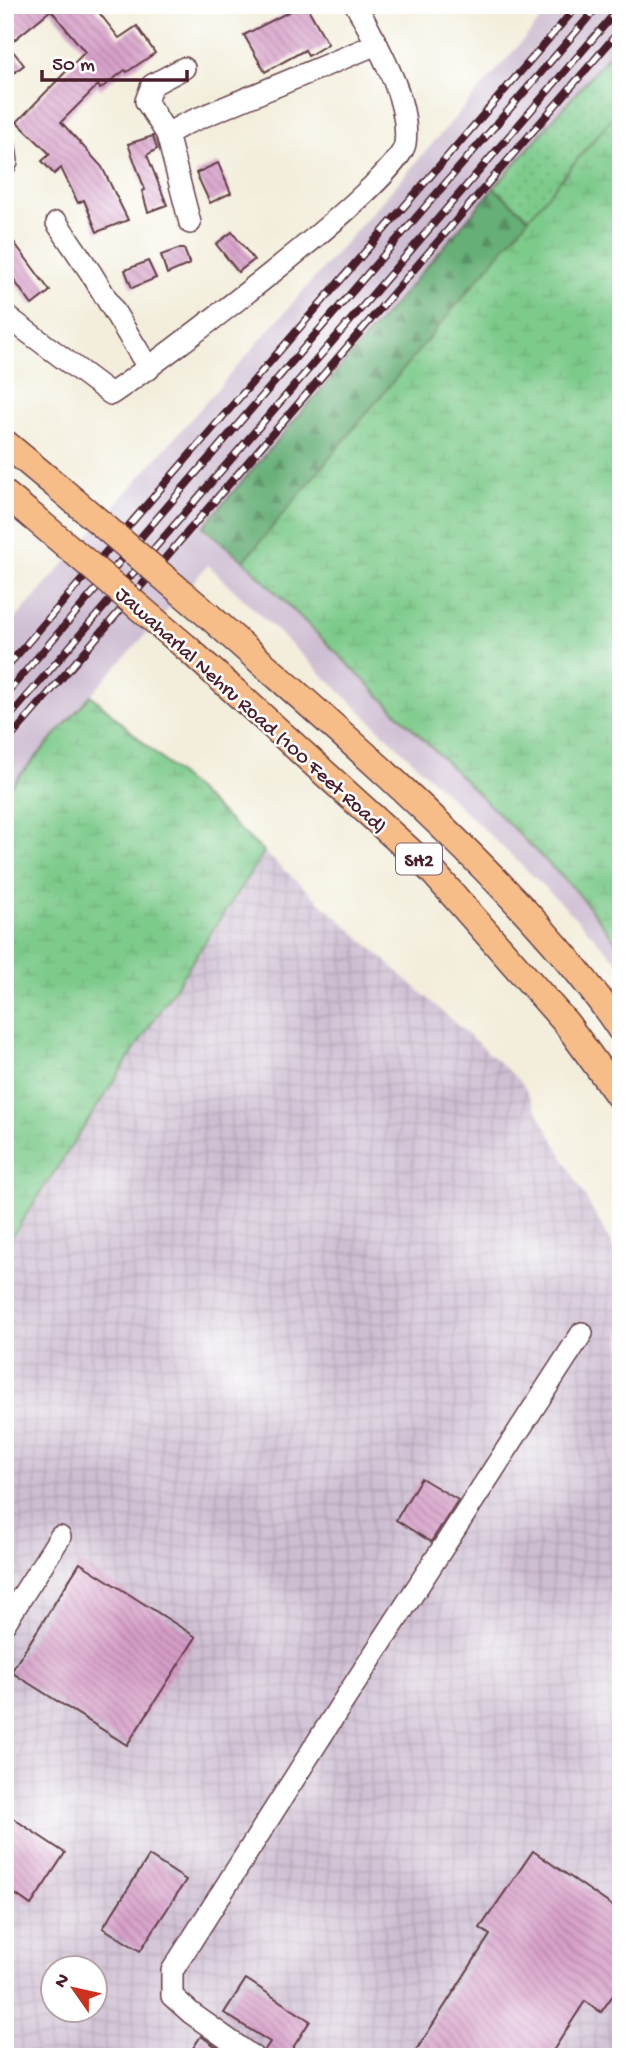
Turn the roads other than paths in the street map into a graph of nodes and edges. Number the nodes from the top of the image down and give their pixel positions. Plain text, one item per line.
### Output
1 (356, 5) edge
2 (377, 44) junction
3 (184, 68) dead end
4 (167, 134) junction
5 (5, 147) edge
6 (5, 165) edge
7 (57, 223) dead end
8 (190, 223) dead end
9 (5, 315) edge
10 (149, 369) junction
11 (5, 443) edge
12 (5, 494) edge
13 (621, 1030) edge
14 (621, 1099) edge
15 (582, 1333) dead end
16 (60, 1537) dead end
17 (5, 1623) edge
18 (253, 2057) edge

1 - 2 street
2 - 4 street
2 - 10 street
3 - 4 street
4 - 8 street
5 - 6 street
7 - 10 street
9 - 10 street
11 - 13 main road, Jawaharlal Nehru Road (100 Feet Road) / SH2, bridge
12 - 14 main road, Jawaharlal Nehru Road (100 Feet Road) / SH2, bridge
15 - 18 street
16 - 17 street

